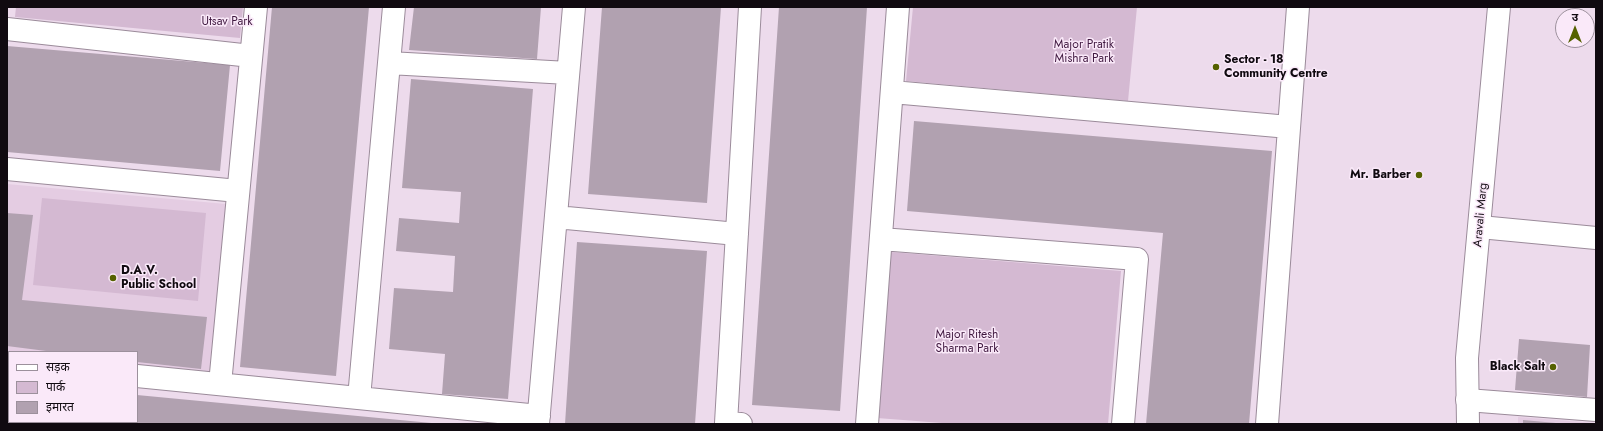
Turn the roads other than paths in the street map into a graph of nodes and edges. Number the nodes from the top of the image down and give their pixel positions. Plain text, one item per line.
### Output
1 (256, 7) edge
2 (394, 7) edge
3 (574, 7) edge
4 (750, 7) edge
5 (898, 7) edge
6 (1298, 7) edge
7 (1499, 7) edge
8 (7, 29) edge
9 (251, 56) junction
10 (389, 64) junction
11 (568, 73) junction
12 (892, 92) junction
13 (1289, 127) junction
14 (7, 169) edge
15 (238, 191) junction
16 (556, 217) junction
17 (1480, 227) junction
18 (737, 234) junction
19 (1596, 238) edge
20 (881, 239) junction
21 (138, 376) edge
22 (220, 384) junction
23 (359, 398) junction
24 (1467, 400) junction
25 (1596, 410) edge
26 (539, 420) edge
27 (741, 424) edge
28 (866, 424) edge
29 (1123, 424) edge
30 (1266, 424) edge
31 (1468, 424) edge

1 - 9 street
2 - 10 street
3 - 11 street
4 - 18 street
5 - 12 street
6 - 13 street
7 - 17 street, Aravali Marg
8 - 9 street
9 - 15 street
10 - 11 street
10 - 23 street
11 - 16 street
12 - 13 street
12 - 20 street
13 - 30 street
14 - 15 street
15 - 22 street
16 - 18 street
16 - 26 street
17 - 19 street
17 - 24 street, Aravali Marg
18 - 27 street
20 - 28 street
20 - 29 street
21 - 22 street
22 - 23 street
23 - 26 street
24 - 25 street
24 - 31 street, Aravali Marg

